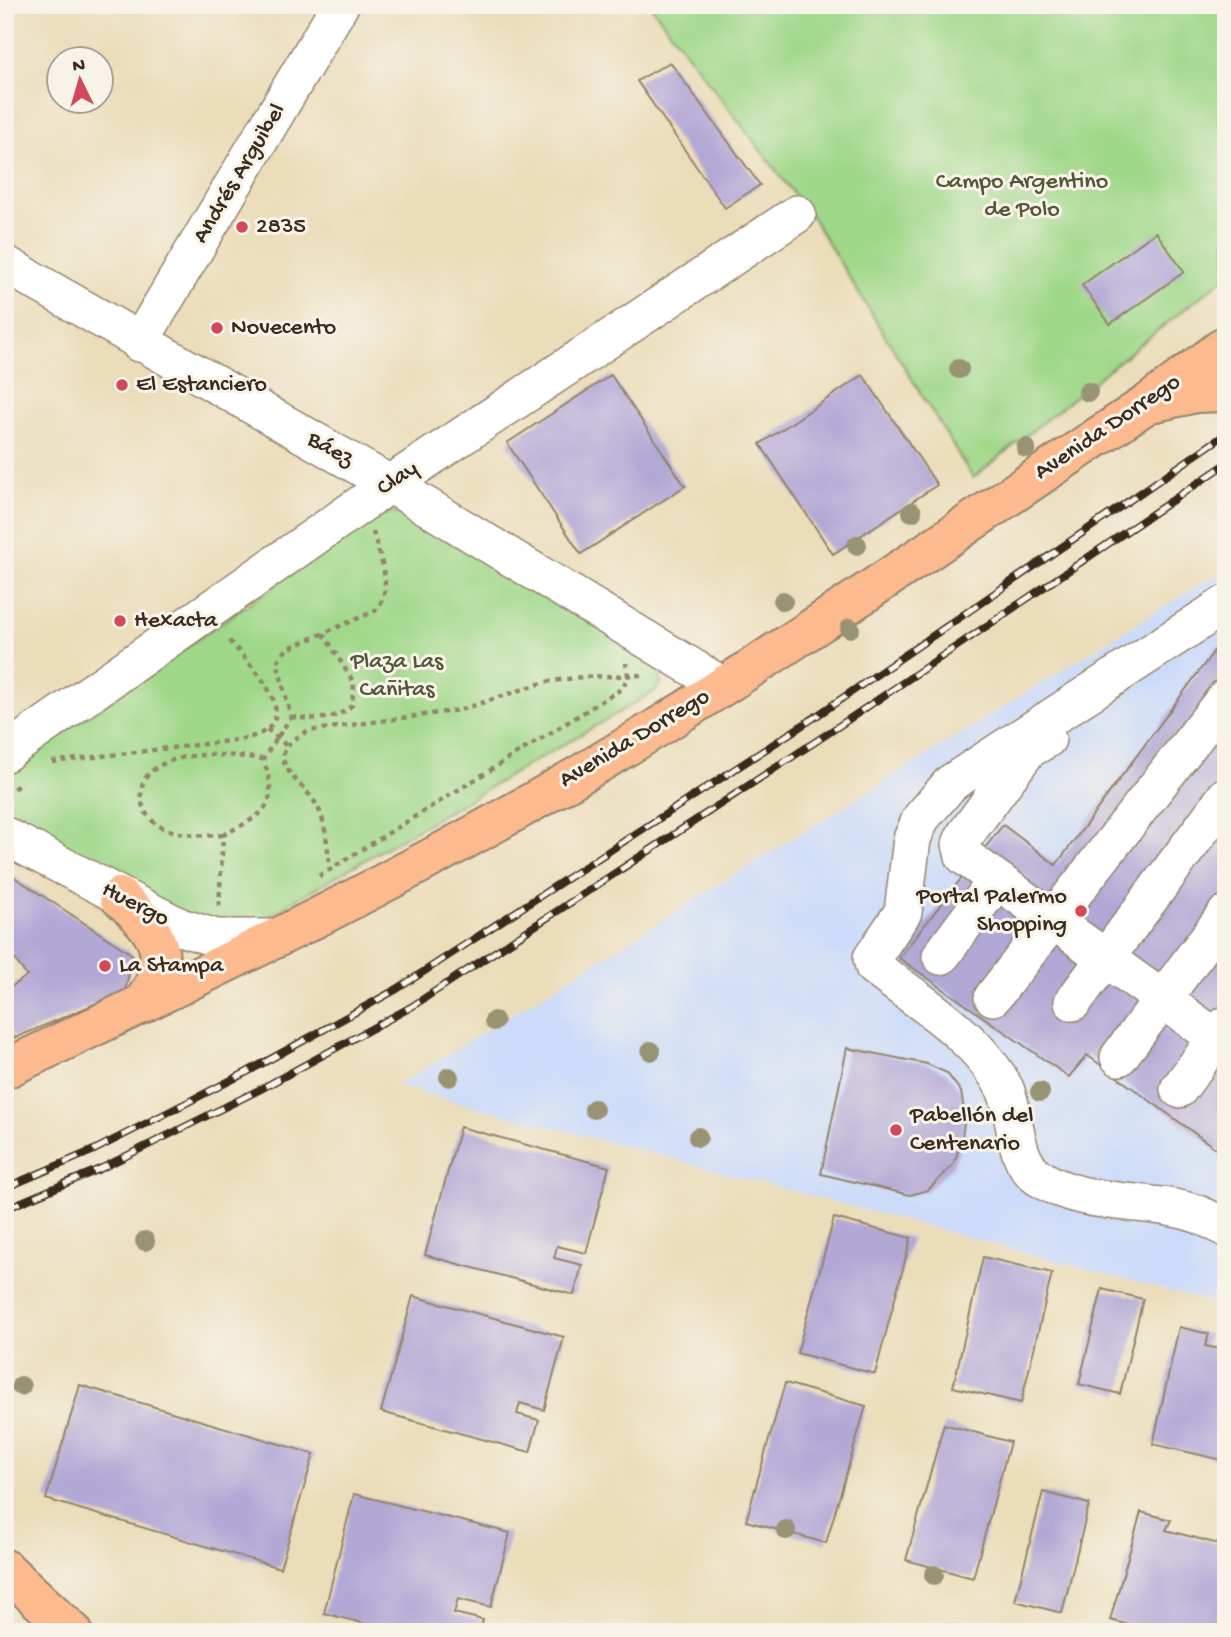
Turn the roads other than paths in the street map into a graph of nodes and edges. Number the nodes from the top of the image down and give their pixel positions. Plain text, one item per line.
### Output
1 (340, 5) edge
2 (797, 214) dead end
3 (5, 264) edge
4 (139, 343) junction
5 (1223, 350) edge
6 (1226, 392) edge
7 (1147, 404) junction
8 (378, 511) junction
9 (1226, 604) edge
10 (1226, 634) edge
11 (723, 686) junction
12 (1226, 697) edge
13 (15, 766) edge
14 (1226, 796) edge
15 (5, 836) edge
16 (993, 877) junction
17 (119, 897) junction
18 (1226, 914) edge
19 (1054, 919) junction
20 (274, 937) junction
21 (941, 956) dead end
22 (1107, 957) junction
23 (993, 997) dead end
24 (1163, 999) junction
25 (1073, 1002) dead end
26 (142, 1004) junction
27 (1223, 1036) edge
28 (1119, 1057) dead end
29 (5, 1069) edge
30 (1179, 1089) dead end
31 (1226, 1228) edge
32 (5, 1569) edge
33 (73, 1632) edge

1 - 4 street, Andrés Arguibel
2 - 8 street, Clay
3 - 4 street, Báez
4 - 8 street, Báez
5 - 7 main road, Avenida Dorrego
6 - 7 main road
7 - 11 main road, Avenida Dorrego
8 - 11 street, Báez
8 - 13 street, Clay
9 - 31 street
10 - 16 street
11 - 20 main road, Avenida Dorrego
12 - 19 street
14 - 22 street
15 - 17 street, Huergo
16 - 19 street
16 - 21 street
17 - 20 street, Huergo
17 - 26 main road
18 - 24 street
19 - 22 street
19 - 23 street
20 - 26 main road, Avenida Dorrego
22 - 24 street
22 - 25 street
24 - 27 street
24 - 28 street
26 - 29 main road, Avenida Dorrego
27 - 30 street
32 - 33 main road

